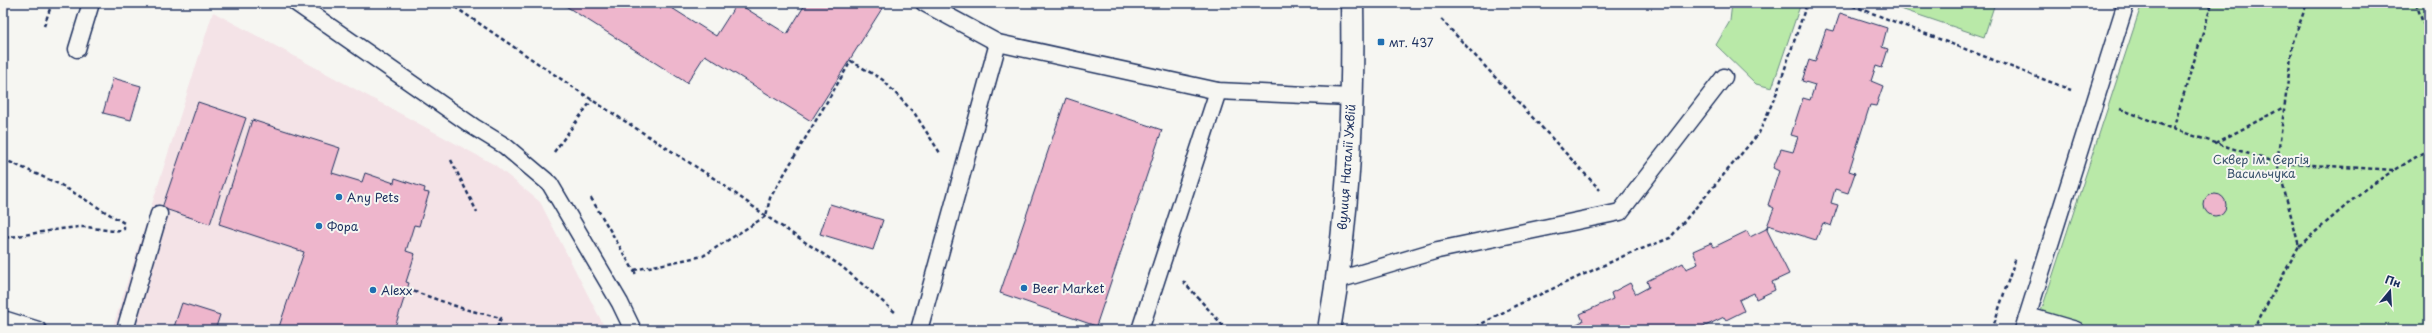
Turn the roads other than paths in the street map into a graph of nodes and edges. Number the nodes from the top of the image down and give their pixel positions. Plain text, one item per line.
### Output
1 (90, 3) edge
2 (296, 3) edge
3 (924, 3) edge
4 (1352, 3) edge
5 (2126, 3) edge
6 (998, 43) junction
7 (76, 49) dead end
8 (1724, 78) dead end
9 (1218, 91) junction
10 (1351, 97) junction
11 (159, 214) dead end
12 (1338, 280) junction
13 (3, 319) edge
14 (2026, 323) edge
15 (38, 330) edge
16 (125, 330) edge
17 (633, 330) edge
18 (919, 330) edge
19 (1140, 330) edge
20 (1329, 330) edge
21 (2076, 330) edge

1 - 7 lane
2 - 17 lane
3 - 6 lane
4 - 10 street, вулиця Наталії Ужвій
5 - 14 lane
6 - 9 lane
6 - 18 lane
8 - 12 lane
9 - 10 lane
9 - 19 lane
10 - 12 street, вулиця Наталії Ужвій
11 - 16 lane
12 - 20 street, вулиця Наталії Ужвій
13 - 15 lane
14 - 21 lane

